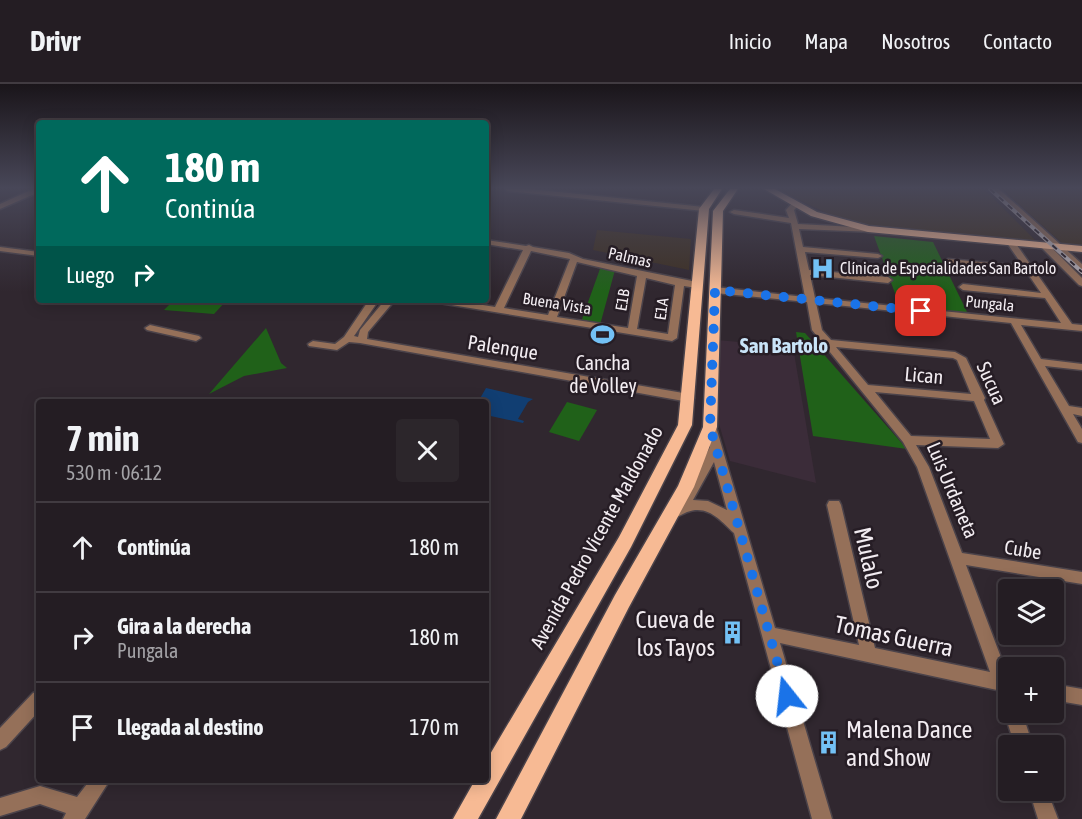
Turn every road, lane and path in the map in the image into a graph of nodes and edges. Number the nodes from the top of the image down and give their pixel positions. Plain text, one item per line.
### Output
1 (703, 223) edge
2 (718, 223) edge
3 (797, 223) edge
4 (839, 223) edge
5 (847, 223) edge
6 (1032, 223) edge
7 (874, 230) junction
8 (489, 241) edge
9 (1011, 243) junction
10 (1045, 246) junction
11 (529, 248) junction
12 (1058, 248) junction
13 (0, 249) edge
14 (800, 249) junction
15 (1082, 249) edge
16 (36, 254) edge
17 (878, 256) dead end
18 (574, 258) junction
19 (948, 261) dead end
20 (1029, 269) junction
21 (1082, 269) edge
22 (805, 272) junction
23 (642, 275) junction
24 (888, 280) dead end
25 (1082, 283) edge
26 (680, 284) junction
27 (697, 285) junction
28 (963, 287) dead end
29 (715, 290) junction
30 (1047, 296) junction
31 (810, 300) junction
32 (372, 303) edge
33 (387, 303) edge
34 (462, 303) edge
35 (499, 309) junction
36 (552, 317) junction
37 (1014, 321) junction
38 (1069, 327) junction
39 (150, 328) dead end
40 (1082, 328) edge
41 (632, 331) junction
42 (672, 338) joint
43 (196, 339) dead end
44 (347, 339) junction
45 (362, 340) junction
46 (826, 343) junction
47 (314, 344) dead end
48 (1037, 362) junction
49 (1082, 367) edge
50 (864, 388) junction
51 (689, 398) junction
52 (980, 398) junction
53 (1064, 410) junction
54 (1082, 412) edge
55 (710, 427) junction
56 (1082, 439) edge
57 (908, 440) junction
58 (716, 446) junction
59 (834, 505) dead end
60 (676, 510) junction
61 (744, 542) junction
62 (957, 558) junction
63 (1082, 578) edge
64 (770, 634) junction
65 (869, 656) junction
66 (998, 667) edge
67 (998, 686) edge
68 (1064, 694) edge
69 (1082, 698) edge
70 (36, 702) edge
71 (0, 741) edge
72 (489, 777) edge
73 (99, 783) edge
74 (486, 783) edge
75 (1042, 801) edge
76 (0, 807) edge
77 (77, 813) edge
78 (465, 819) edge
79 (508, 819) edge
80 (822, 819) edge
81 (1048, 819) edge

1 - 27 main road, Avenida Pedro Vicente Maldonado
2 - 29 main road
3 - 14 street, Luis Urdaneta
4 - 7 street
5 - 7 main road
6 - 12 street
7 - 9 main road
8 - 11 street, Palmas
9 - 10 main road
9 - 20 street
10 - 12 main road
10 - 25 street
11 - 18 street, Palmas
11 - 35 street
12 - 15 main road
12 - 21 street
13 - 16 street
14 - 17 street
14 - 22 street, Luis Urdaneta
18 - 23 street, Palmas
18 - 36 street
19 - 20 street
20 - 30 street
22 - 24 street
22 - 31 street, Luis Urdaneta
23 - 26 street, Palmas
23 - 41 street, E1B
26 - 27 street, Palmas
26 - 42 street, E1A
27 - 51 main road, Avenida Pedro Vicente Maldonado
28 - 30 street
29 - 31 street, Pungala
29 - 55 main road
30 - 38 street
31 - 37 street, Pungala
31 - 46 street, Luis Urdaneta
32 - 44 street
33 - 45 street
34 - 35 street, Buena Vista
35 - 36 street, Buena Vista
36 - 41 street, Buena Vista
37 - 38 street, Pungala
37 - 48 street
38 - 40 street, Pungala
39 - 43 street
41 - 42 street, Buena Vista
44 - 45 street, Palenque
44 - 47 street, Palenque
45 - 51 street, Palenque
46 - 50 street, Luis Urdaneta
46 - 52 street, Sucua
48 - 49 street
48 - 53 street
50 - 52 street, Lican
50 - 57 street, Luis Urdaneta
51 - 72 main road, Avenida Pedro Vicente Maldonado
52 - 57 street, Sucua
53 - 54 street
53 - 56 street
55 - 58 street
55 - 60 main road
57 - 62 street, Luis Urdaneta
58 - 60 street
58 - 61 street
59 - 65 street, Mulalo
60 - 61 street
60 - 79 main road
61 - 64 street
62 - 63 street, Cube
62 - 66 street, Luis Urdaneta
64 - 65 street, Tomas Guerra
64 - 80 street
65 - 67 street, Tomas Guerra
68 - 69 street
70 - 71 street
73 - 77 street
74 - 78 main road, Avenida Pedro Vicente Maldonado
75 - 81 street
76 - 77 street

